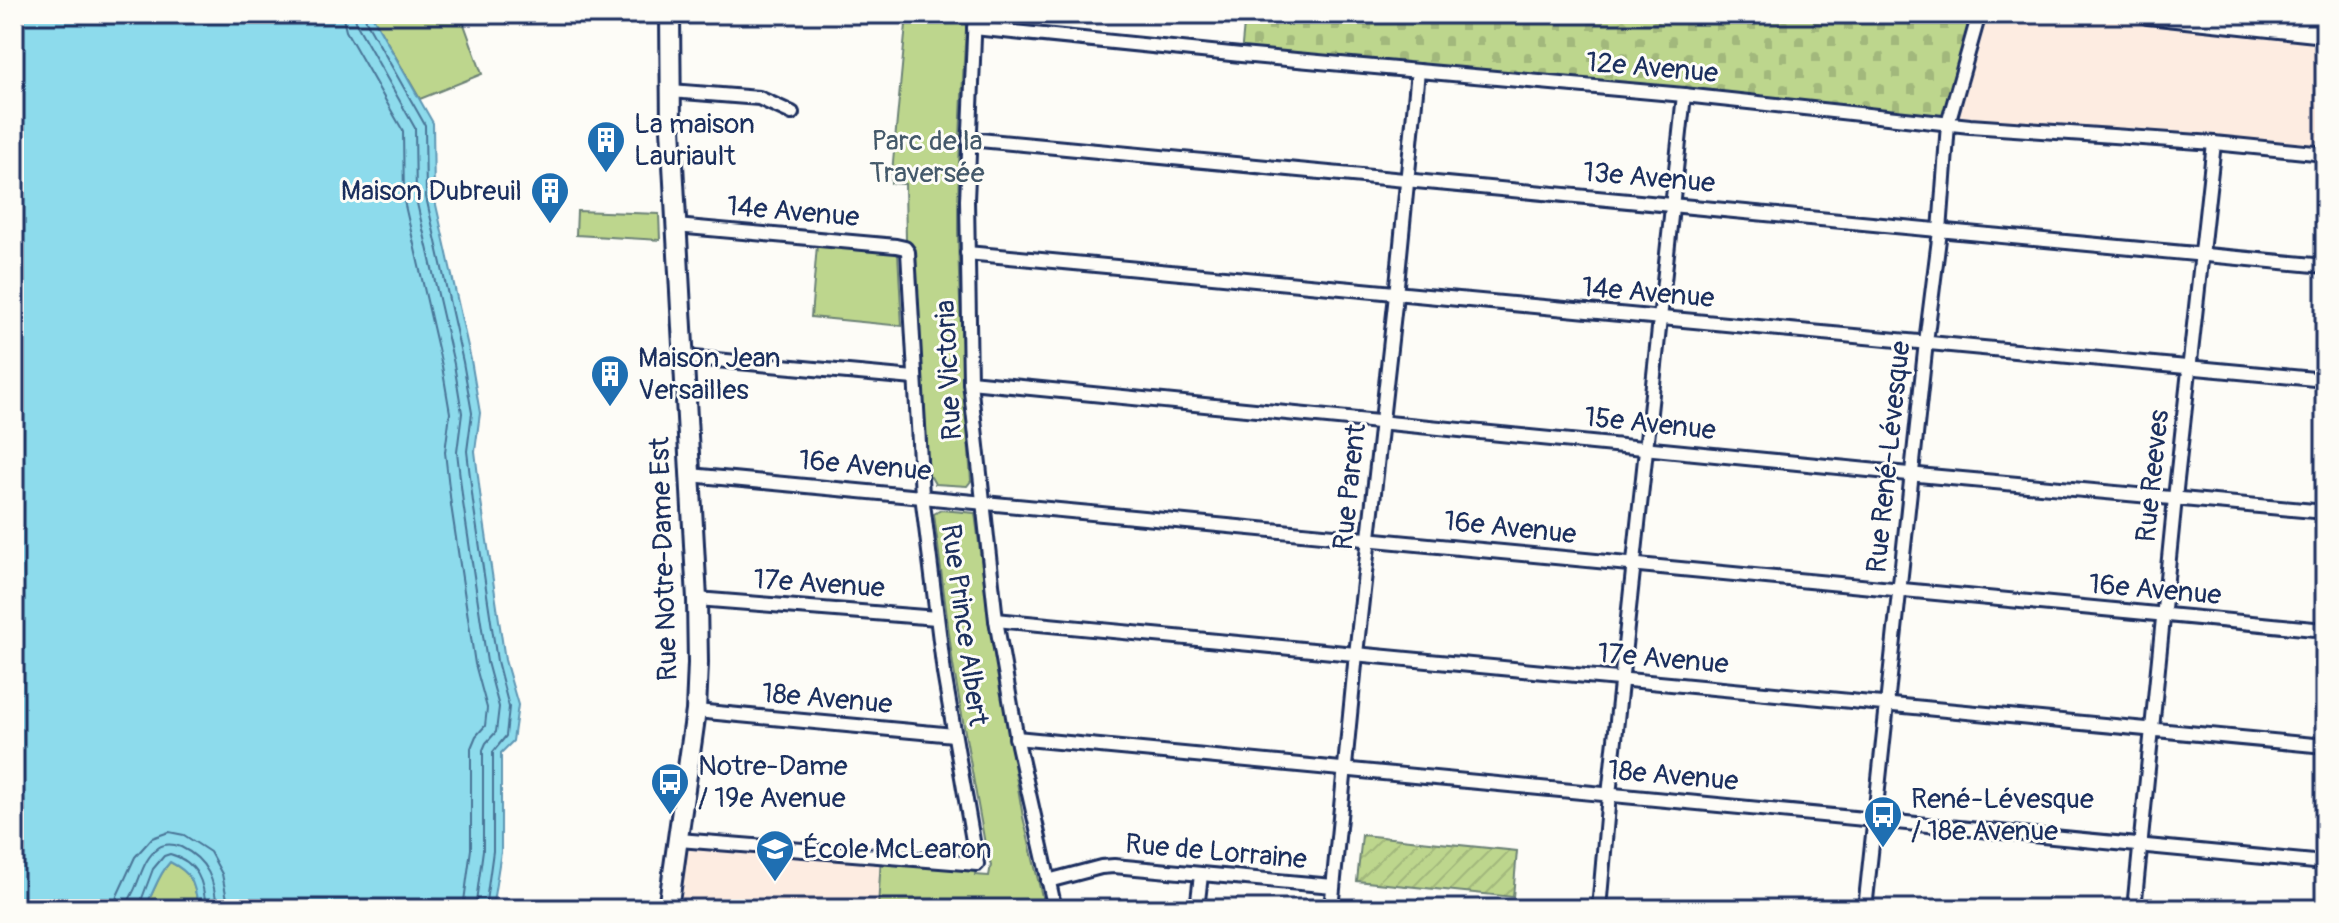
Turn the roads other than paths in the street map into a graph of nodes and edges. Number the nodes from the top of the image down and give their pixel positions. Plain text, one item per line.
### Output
1 (670, 14) edge
2 (1979, 14) edge
3 (2148, 14) edge
4 (2300, 14) edge
5 (2178, 16) edge
6 (2325, 17) edge
7 (974, 21) edge
8 (2325, 33) edge
9 (1418, 71) junction
10 (671, 91) junction
11 (1684, 95) junction
12 (792, 113) dead end
13 (1948, 124) junction
14 (969, 139) junction
15 (2214, 143) junction
16 (2325, 154) edge
17 (1407, 181) junction
18 (1672, 204) junction
19 (676, 226) junction
20 (1940, 231) junction
21 (905, 248) joint
22 (967, 253) junction
23 (2202, 254) junction
24 (2325, 266) edge
25 (1396, 295) junction
26 (1659, 318) junction
27 (1926, 342) junction
28 (683, 357) junction
29 (2189, 367) junction
30 (914, 378) junction
31 (2325, 380) edge
32 (970, 382) junction
33 (1381, 422) junction
34 (1645, 448) junction
35 (1912, 474) junction
36 (690, 475) junction
37 (922, 495) junction
38 (2175, 498) junction
39 (983, 502) junction
40 (2325, 512) edge
41 (1370, 538) junction
42 (1635, 564) junction
43 (1899, 589) junction
44 (697, 599) junction
45 (2164, 615) junction
46 (937, 618) junction
47 (996, 620) junction
48 (2325, 630) edge
49 (1356, 654) junction
50 (1621, 679) junction
51 (1888, 704) junction
52 (696, 711) junction
53 (2152, 729) junction
54 (954, 735) junction
55 (1016, 738) junction
56 (2325, 746) edge
57 (1344, 770) junction
58 (1609, 795) junction
59 (1875, 819) junction
60 (679, 840) junction
61 (2141, 845) junction
62 (2325, 863) edge
63 (1201, 875) junction
64 (1048, 881) junction
65 (1333, 886) junction
66 (668, 909) edge
67 (1055, 909) edge
68 (1197, 909) edge
69 (1331, 909) edge
70 (1599, 909) edge
71 (1865, 909) edge
72 (2134, 909) edge

1 - 10 main road, Rue Notre-Dame Est
2 - 13 street, Rue René-Lévesque
3 - 5 main road
4 - 6 main road
5 - 8 main road
7 - 9 street, 12e Avenue
7 - 14 street, Rue Victoria
9 - 11 street, 12e Avenue
9 - 17 street, Rue Parent
10 - 12 street
10 - 19 main road, Rue Notre-Dame Est
11 - 13 street, 12e Avenue
11 - 18 street
13 - 15 street, 12e Avenue
13 - 20 street, Rue René-Lévesque
14 - 17 street, 13e Avenue
14 - 22 street, Rue Victoria
15 - 16 street, 12e Avenue
15 - 23 street, Rue Reeves
17 - 18 street, 13e Avenue
17 - 25 street, Rue Parent
18 - 20 street, 13e Avenue
18 - 26 street
19 - 21 street, 14e Avenue
19 - 28 main road, Rue Notre-Dame Est
20 - 23 street, 13e Avenue
20 - 27 street, Rue René-Lévesque
21 - 30 street, Rue Prince Albert
22 - 25 street, 14e Avenue
22 - 32 street, Rue Victoria
23 - 24 street, 13e Avenue
23 - 29 street, Rue Reeves
25 - 26 street, 14e Avenue
25 - 33 street, Rue Parent
26 - 27 street, 14e Avenue
26 - 34 street
27 - 29 street, 14e Avenue
27 - 35 street, Rue René-Lévesque
28 - 30 street
28 - 36 main road, Rue Notre-Dame Est
29 - 31 street, 14e Avenue
29 - 38 street, Rue Reeves
30 - 37 street, Rue Prince Albert
32 - 33 street, 15e Avenue
32 - 39 street, Rue Victoria
33 - 34 street, 15e Avenue
33 - 41 street, Rue Parent
34 - 35 street, 15e Avenue
34 - 42 street
35 - 38 street, 15e Avenue
35 - 43 street, Rue René-Lévesque
36 - 37 street, 16e Avenue
36 - 44 main road, Rue Notre-Dame Est
37 - 39 street, 16e Avenue
37 - 46 street, Rue Prince Albert
38 - 40 street, 15e Avenue
38 - 45 street, Rue Reeves
39 - 41 street, 16e Avenue
39 - 47 street, Rue Victoria
41 - 42 street, 16e Avenue
41 - 49 street, Rue Parent
42 - 43 street, 16e Avenue
42 - 50 street
43 - 45 street, 16e Avenue
43 - 51 street, Rue René-Lévesque
44 - 46 street, 17e Avenue
44 - 52 main road, Rue Notre-Dame Est
45 - 48 street, 16e Avenue
45 - 53 street, Rue Reeves
46 - 54 street, Rue Prince Albert
47 - 49 street, 17e Avenue
47 - 55 street, Rue Victoria
49 - 50 street, 17e Avenue
49 - 57 street, Rue Parent
50 - 51 street, 17e Avenue
50 - 58 street
51 - 53 street, 17e Avenue
51 - 59 street, Rue René-Lévesque
52 - 54 street, 18e Avenue
52 - 60 main road, Rue Notre-Dame Est
53 - 56 street, 17e Avenue
53 - 61 street, Rue Reeves
54 - 60 street, Rue Prince Albert
55 - 57 street, 18e Avenue
55 - 64 street, Rue Victoria
57 - 58 street, 18e Avenue
57 - 65 street, Rue Parent
58 - 59 street, 18e Avenue
58 - 70 street
59 - 61 street, 18e Avenue
59 - 71 street, Rue René-Lévesque
60 - 66 main road, Rue Notre-Dame Est
61 - 62 street, 18e Avenue
61 - 72 street, Rue Reeves
63 - 64 street, Rue de Lorraine
63 - 65 street, Rue de Lorraine
63 - 68 street
64 - 67 street, Rue Victoria
65 - 69 street, Rue Parent

